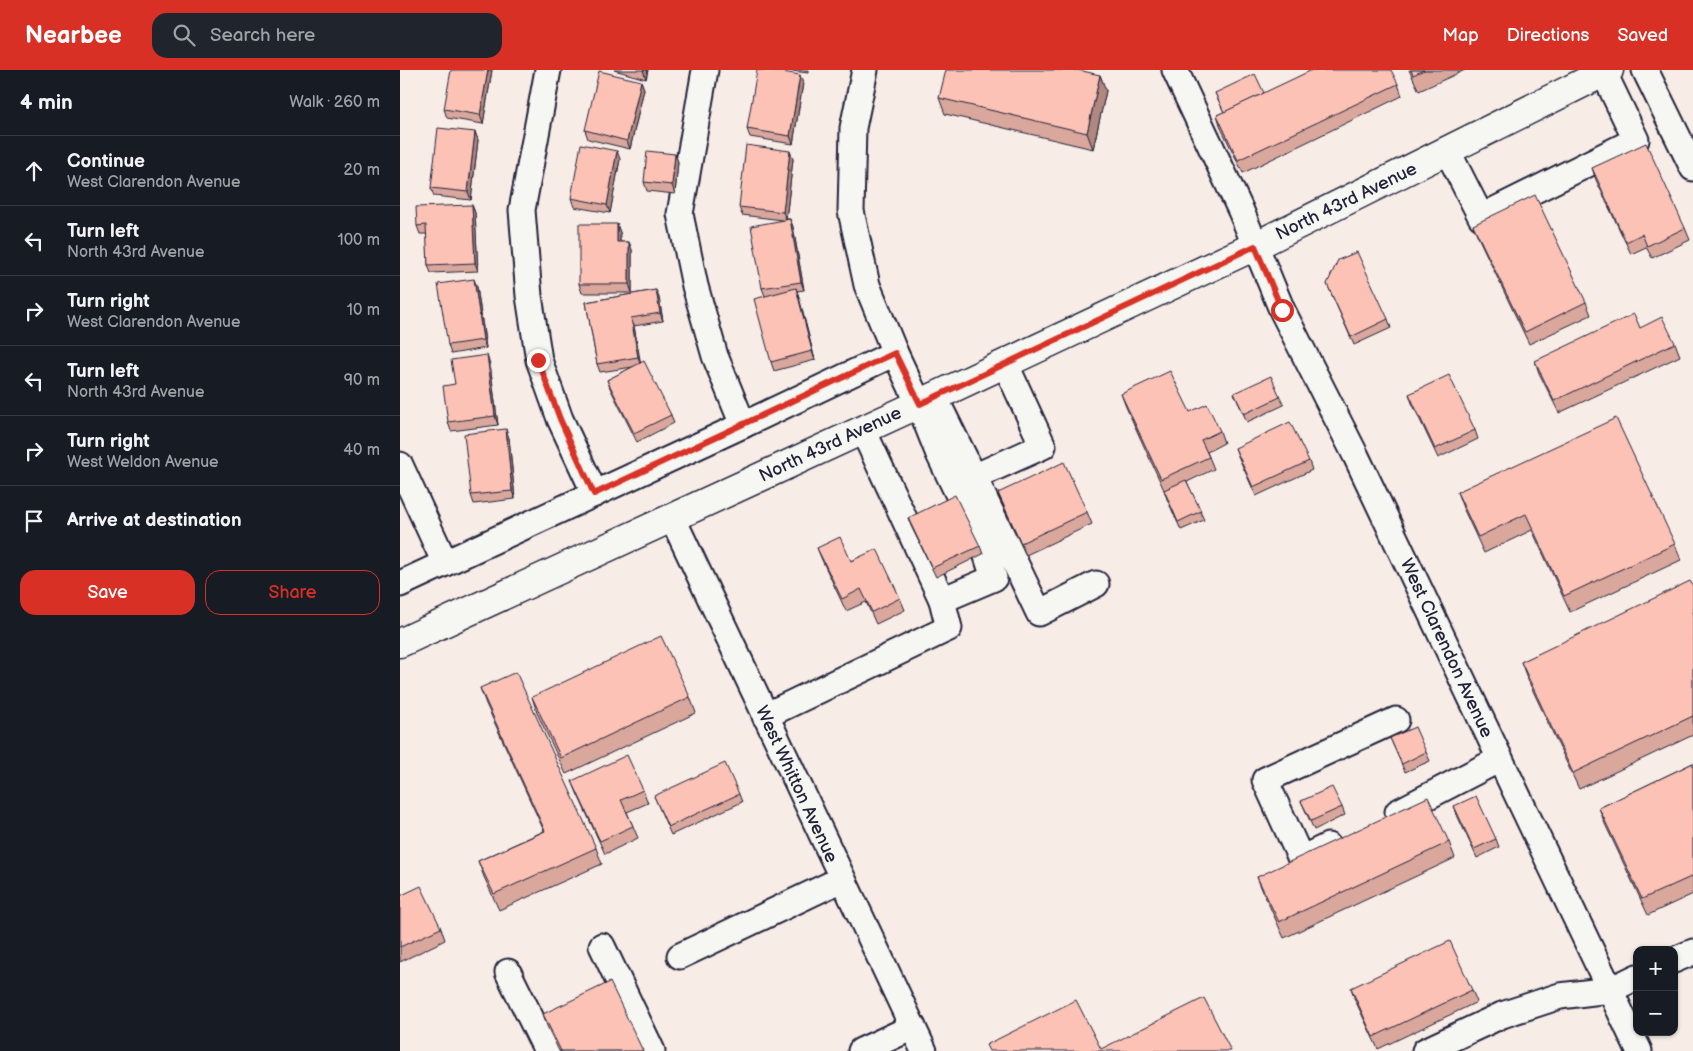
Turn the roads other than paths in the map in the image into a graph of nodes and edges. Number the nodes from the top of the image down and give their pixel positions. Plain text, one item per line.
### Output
1 (548, 70) edge
2 (705, 70) edge
3 (865, 70) edge
4 (1174, 70) edge
5 (1645, 70) edge
6 (1606, 71) edge
7 (1447, 150) junction
8 (1693, 168) edge
9 (1255, 246) junction
10 (895, 353) junction
11 (1004, 363) junction
12 (927, 400) junction
13 (744, 425) junction
14 (863, 430) junction
15 (400, 465) edge
16 (974, 477) junction
17 (594, 494) junction
18 (672, 517) junction
19 (445, 563) junction
20 (400, 584) edge
21 (1096, 584) dead end
22 (942, 600) junction
23 (400, 643) edge
24 (765, 716) junction
25 (1396, 720) dead end
26 (1500, 759) junction
27 (1380, 821) edge
28 (1345, 838) edge
29 (842, 879) junction
30 (602, 946) dead end
31 (680, 956) dead end
32 (508, 972) dead end
33 (1633, 980) edge
34 (1610, 990) junction
35 (913, 1028) junction
36 (547, 1051) edge
37 (652, 1051) edge
38 (861, 1051) edge
39 (924, 1051) edge
40 (1425, 1051) edge
41 (1639, 1051) edge

1 - 17 street
2 - 13 street
3 - 10 street
4 - 9 street, West Clarendon Avenue
5 - 8 street
6 - 7 main road, North 43rd Avenue
6 - 7 street
7 - 9 main road, North 43rd Avenue
9 - 11 main road, North 43rd Avenue
9 - 26 street, West Clarendon Avenue
10 - 12 street
10 - 13 street
11 - 12 main road, North 43rd Avenue
11 - 16 street
12 - 14 main road, North 43rd Avenue
12 - 16 street
12 - 22 street
13 - 17 street
14 - 18 main road, North 43rd Avenue
14 - 22 street
15 - 19 street
16 - 21 street
17 - 19 street
18 - 23 main road, North 43rd Avenue
18 - 24 street, West Whitton Avenue
19 - 20 street
22 - 24 street
24 - 29 street, West Whitton Avenue
25 - 28 street
26 - 27 street
26 - 34 street, West Clarendon Avenue
29 - 31 street
29 - 35 street, West Whitton Avenue
30 - 37 street
32 - 36 street
33 - 34 street
34 - 40 street
34 - 41 street, West Clarendon Avenue
35 - 38 street
35 - 39 street, West Whitton Avenue

